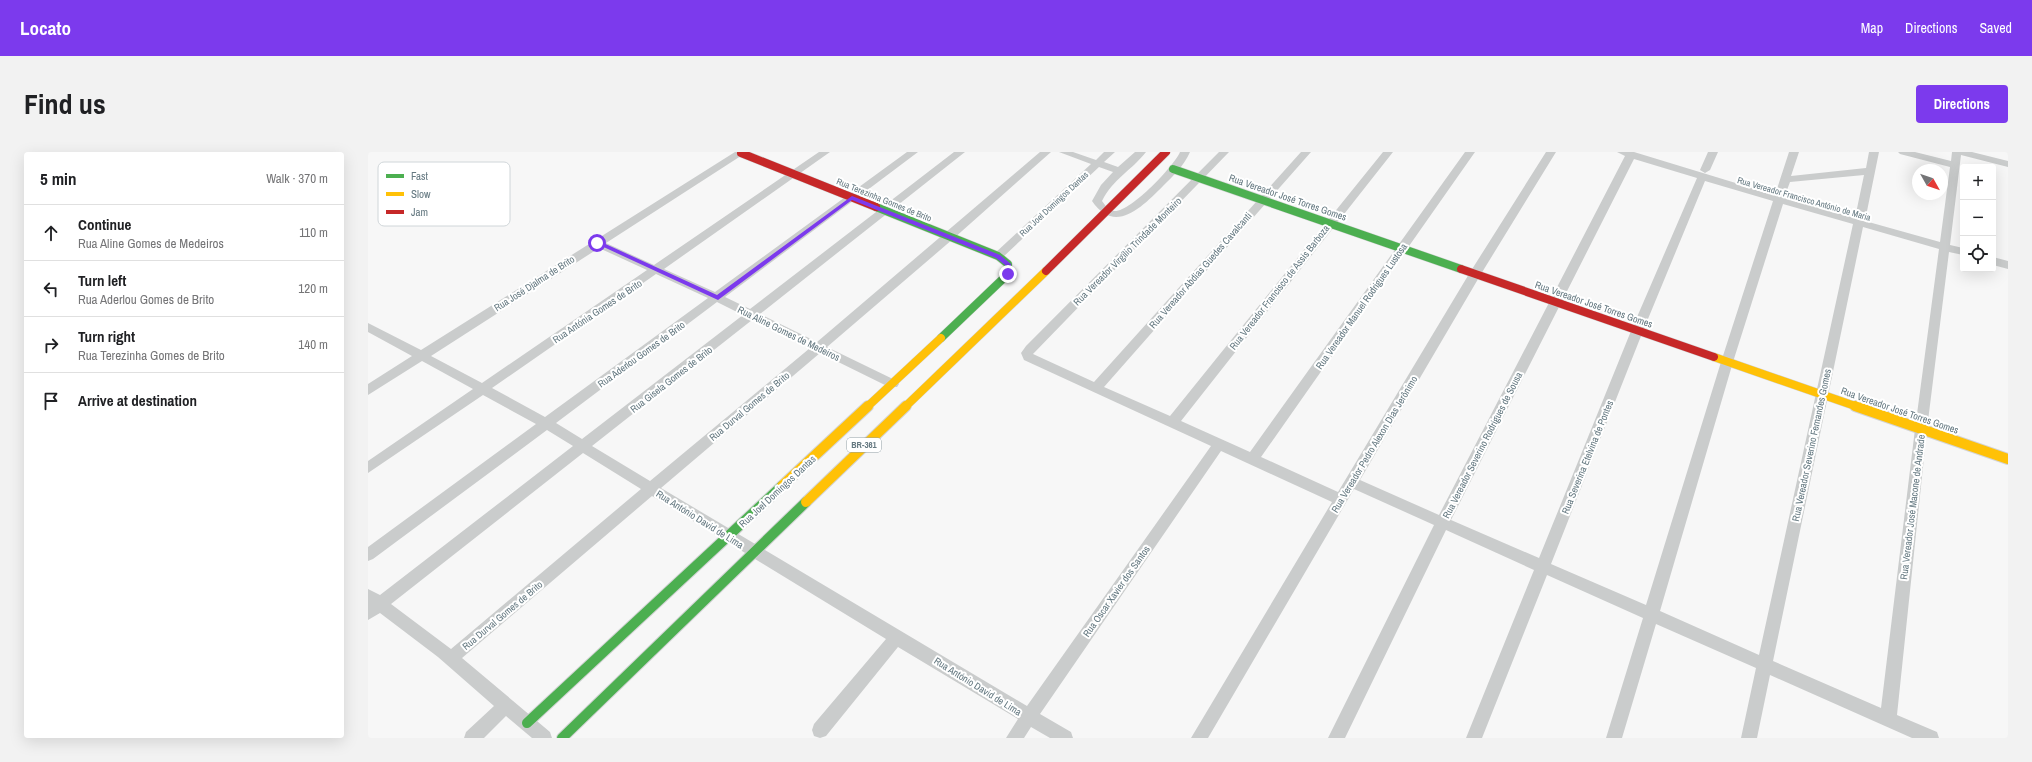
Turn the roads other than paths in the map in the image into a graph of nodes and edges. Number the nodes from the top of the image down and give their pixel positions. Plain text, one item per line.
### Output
1 (741, 152) edge
2 (825, 152) edge
3 (913, 152) edge
4 (960, 152) edge
5 (1046, 152) edge
6 (1064, 152) edge
7 (1110, 152) edge
8 (1141, 152) edge
9 (1166, 152) edge
10 (1185, 152) edge
11 (1224, 152) edge
12 (1306, 152) edge
13 (1388, 152) edge
14 (1470, 152) edge
15 (1551, 152) edge
16 (1645, 152) edge
17 (1713, 152) edge
18 (1794, 152) edge
19 (1874, 152) edge
20 (1903, 152) edge
21 (1957, 152) edge
22 (1961, 152) edge
23 (1626, 153) edge
24 (1098, 163) junction
25 (2008, 164) edge
26 (1956, 165) junction
27 (1173, 169) junction
28 (1870, 170) junction
29 (1120, 171) junction
30 (1704, 173) junction
31 (793, 175) junction
32 (1199, 178) junction
33 (1786, 179) junction
34 (1781, 196) junction
35 (852, 198) junction
36 (1262, 200) junction
37 (1097, 201) junction
38 (884, 211) junction
39 (1106, 211) junction
40 (1126, 212) junction
41 (1860, 219) junction
42 (1330, 224) junction
43 (1086, 231) junction
44 (949, 237) junction
45 (597, 243) junction
46 (1945, 243) junction
47 (1960, 244) edge
48 (1402, 248) junction
49 (1960, 250) edge
50 (1996, 253) edge
51 (998, 256) junction
52 (2008, 256) edge
53 (1996, 262) edge
54 (2008, 265) edge
55 (657, 270) junction
56 (1475, 274) junction
57 (718, 298) junction
58 (1555, 302) junction
59 (752, 315) junction
60 (368, 327) edge
61 (1638, 331) junction
62 (819, 347) junction
63 (420, 356) junction
64 (1727, 362) junction
65 (893, 384) junction
66 (483, 389) junction
67 (1095, 389) junction
68 (368, 390) edge
69 (1822, 396) junction
70 (546, 423) junction
71 (1172, 423) junction
72 (1921, 429) junction
73 (1219, 444) junction
74 (582, 448) junction
75 (1253, 459) junction
76 (2008, 460) edge
77 (368, 468) edge
78 (1351, 482) junction
79 (652, 489) junction
80 (1340, 499) junction
81 (1442, 523) junction
82 (727, 536) junction
83 (753, 552) junction
84 (368, 556) edge
85 (1543, 567) junction
86 (374, 599) edge
87 (368, 613) edge
88 (1652, 615) junction
89 (897, 637) junction
90 (451, 658) junction
91 (1764, 665) junction
92 (507, 706) junction
93 (1028, 717) junction
94 (1888, 719) junction
95 (527, 723) junction
96 (820, 730) dead end
97 (472, 738) edge
98 (544, 738) edge
99 (562, 738) edge
100 (1014, 738) edge
101 (1064, 738) edge
102 (1199, 738) edge
103 (1336, 738) edge
104 (1474, 738) edge
105 (1614, 738) edge
106 (1748, 738) edge
107 (1931, 738) edge

1 - 31 street, Rua Terezinha Gomes de Brito
1 - 45 street, Rua José Djalma de Brito
2 - 31 street, Rua Antónia Gomes de Brito
3 - 35 street, Rua Aderlou Gomes de Brito
4 - 38 street, Rua Gisela Gomes de Brito
5 - 44 street, Rua Durval Gomes de Brito
6 - 24 street
7 - 24 street, Rua Joel Domingos Dantas
8 - 29 street
9 - 39 street, BR-361
10 - 27 street
11 - 32 street, Rua Vereador Virgílio Trindade Monteiro
12 - 36 street, Rua Vereador Abdias Guedes Cavalcanti
13 - 42 street, Rua Vereador Francisco de Assis Barboza
14 - 48 street, Rua Vereador Manuel Rodrigues Lustosa
15 - 56 street, Rua Vereador Pedro Alexon Dias Jerônimo
16 - 30 street
17 - 30 street, Rua Severina Etelvina de Pontes
18 - 33 street
19 - 28 street, Rua Vereador Severino Fernandes Gomes
20 - 26 street
21 - 26 street, Rua Vereador José Macone de Andrade
22 - 25 street
23 - 30 street
23 - 58 street, Rua Vereador Severino Rodrigues de Sousa
24 - 29 street
24 - 51 street, Rua Joel Domingos Dantas
26 - 46 street, Rua Vereador José Macone de Andrade
27 - 32 street, Rua Vereador José Torres Gomes
27 - 40 street
28 - 33 street
28 - 41 street, Rua Vereador Severino Fernandes Gomes
29 - 37 street
30 - 34 street
30 - 61 street, Rua Severina Etelvina de Pontes
31 - 35 street, Rua Terezinha Gomes de Brito
31 - 55 street, Rua Antónia Gomes de Brito
32 - 36 street, Rua Vereador José Torres Gomes
32 - 67 street, Rua Vereador Virgílio Trindade Monteiro
33 - 34 street
34 - 41 street
34 - 64 street
35 - 38 street, Rua Terezinha Gomes de Brito
35 - 57 street, Rua Aderlou Gomes de Brito
36 - 42 street, Rua Vereador José Torres Gomes
36 - 67 street, Rua Vereador Abdias Guedes Cavalcanti
37 - 39 street
37 - 43 street
38 - 44 street, Rua Terezinha Gomes de Brito
38 - 59 street, Rua Gisela Gomes de Brito
39 - 40 street
39 - 43 street, BR-361
40 - 43 street
41 - 46 street
41 - 69 street, Rua Vereador Severino Fernandes Gomes
42 - 48 street, Rua Vereador José Torres Gomes
42 - 71 street, Rua Vereador Francisco de Assis Barboza
43 - 83 street, BR-361
44 - 51 street, Rua Terezinha Gomes de Brito
44 - 62 street, Rua Durval Gomes de Brito
45 - 55 street, Rua Aline Gomes de Medeiros
45 - 63 street, Rua José Djalma de Brito
46 - 47 street
46 - 49 street
46 - 72 street, Rua Vereador José Macone de Andrade
48 - 56 street, Rua Vereador José Torres Gomes
48 - 75 street, Rua Vereador Manuel Rodrigues Lustosa
50 - 52 street
51 - 65 street, Rua Joel Domingos Dantas
53 - 54 street
55 - 57 street, Rua Aline Gomes de Medeiros
55 - 66 street, Rua Antónia Gomes de Brito
56 - 58 street, Rua Vereador José Torres Gomes
56 - 78 street, Rua Vereador Pedro Alexon Dias Jerônimo
57 - 59 street, Rua Aline Gomes de Medeiros
57 - 70 street, Rua Aderlou Gomes de Brito
58 - 61 street, Rua Vereador José Torres Gomes
58 - 81 street, Rua Vereador Severino Rodrigues de Sousa
59 - 62 street, Rua Aline Gomes de Medeiros
59 - 74 street, Rua Gisela Gomes de Brito
60 - 63 street, Rua António David de Lima
61 - 64 street, Rua Vereador José Torres Gomes
61 - 85 street, Rua Severina Etelvina de Pontes
62 - 65 street, Rua Aline Gomes de Medeiros
62 - 79 street, Rua Durval Gomes de Brito
63 - 66 street, Rua António David de Lima
63 - 68 street, Rua José Djalma de Brito
64 - 69 street, Rua Vereador José Torres Gomes
64 - 88 street
65 - 82 street, Rua Joel Domingos Dantas
66 - 70 street, Rua António David de Lima
66 - 77 street, Rua Antónia Gomes de Brito
67 - 71 street
69 - 72 street, Rua Vereador José Torres Gomes
69 - 91 street, Rua Vereador Severino Fernandes Gomes
70 - 74 street, Rua António David de Lima
70 - 84 street, Rua Aderlou Gomes de Brito
71 - 73 street
72 - 76 street, Rua Vereador José Torres Gomes
72 - 94 street, Rua Vereador José Macone de Andrade
73 - 75 street
73 - 93 street, Rua Oscar Xavier dos Santos
74 - 79 street, Rua António David de Lima
74 - 86 street, Rua Gisela Gomes de Brito
75 - 80 street
78 - 80 street, Rua Vereador Pedro Alexon Dias Jerônimo
78 - 81 street
79 - 82 street, Rua António David de Lima
79 - 90 street, Rua Durval Gomes de Brito
80 - 102 street, Rua Vereador Pedro Alexon Dias Jerônimo
81 - 85 street
81 - 103 street, Rua Vereador Severino Rodrigues de Sousa
82 - 83 street, Rua António David de Lima
82 - 95 street, Rua Joel Domingos Dantas
83 - 89 street, Rua António David de Lima
83 - 99 street, BR-361
85 - 88 street
85 - 104 street, Rua Severina Etelvina de Pontes
86 - 87 street, Rua Gisela Gomes de Brito
86 - 90 street
88 - 91 street
88 - 105 street
89 - 93 street, Rua António David de Lima
89 - 96 street
90 - 92 street
91 - 94 street
91 - 106 street, Rua Vereador Severino Fernandes Gomes
92 - 95 street
92 - 97 street
93 - 100 street, Rua Oscar Xavier dos Santos
93 - 101 street, Rua António David de Lima
94 - 107 street
95 - 98 street

